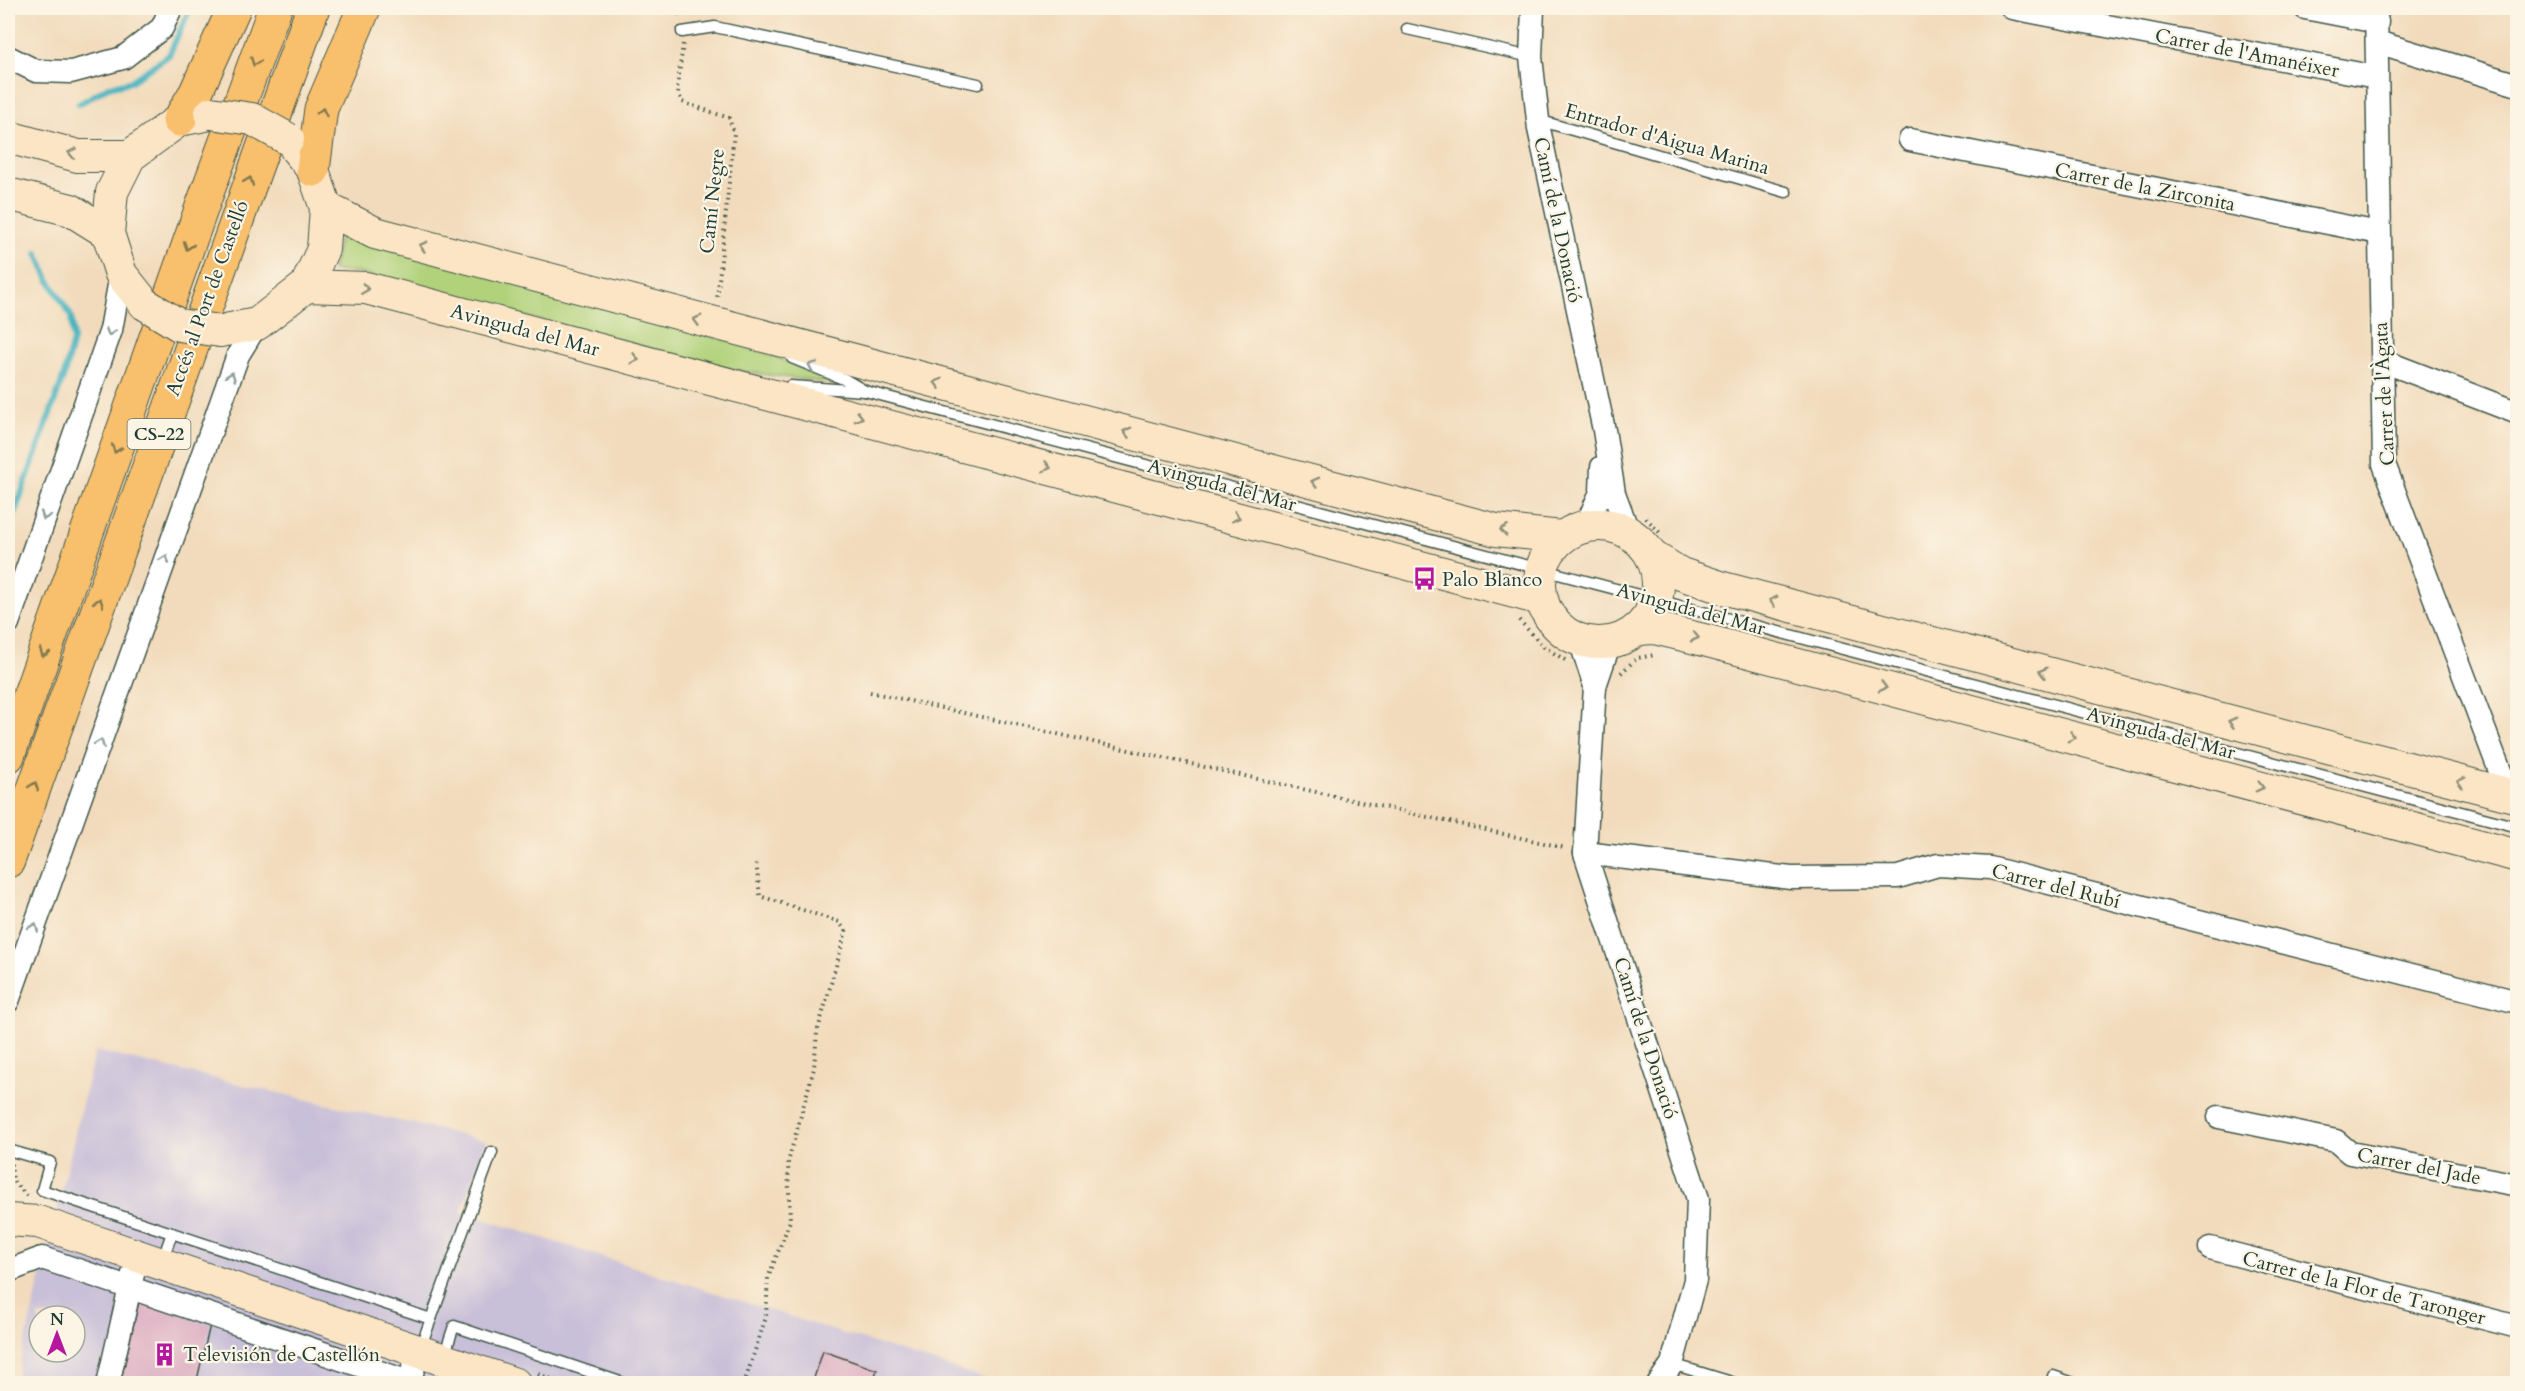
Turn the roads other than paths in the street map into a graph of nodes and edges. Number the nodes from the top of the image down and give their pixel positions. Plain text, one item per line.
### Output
1 (171, 8) edge
2 (234, 8) edge
3 (275, 8) edge
4 (312, 8) edge
5 (364, 8) edge
6 (1533, 8) edge
7 (2012, 8) edge
8 (2305, 8) edge
9 (2377, 24) edge
10 (1407, 29) dead end
11 (682, 32) road end
12 (8, 57) edge
13 (1531, 57) junction
14 (2376, 78) junction
15 (978, 84) dead end
16 (2517, 85) edge
17 (179, 120) junction
18 (1538, 120) junction
19 (8, 137) edge
20 (1910, 140) dead end
21 (130, 156) junction
22 (313, 170) junction
23 (1786, 192) dead end
24 (8, 194) edge
25 (326, 208) junction
26 (108, 233) junction
27 (2379, 233) junction
28 (121, 274) junction
29 (306, 286) junction
30 (257, 324) junction
31 (754, 335) junction
32 (2383, 361) junction
33 (741, 386) junction
34 (865, 391) junction
35 (2517, 413) edge
36 (1604, 430) junction
37 (1574, 531) junction
38 (1628, 531) junction
39 (1653, 557) junction
40 (1542, 584) junction
41 (1657, 599) junction
42 (8, 622) edge
43 (1609, 637) junction
44 (8, 756) edge
45 (2513, 796) edge
46 (2517, 827) edge
47 (1585, 853) junction
48 (2517, 856) edge
49 (8, 861) edge
50 (8, 1002) edge
51 (2517, 1002) edge
52 (2219, 1117) dead end
53 (8, 1150) edge
54 (492, 1152) dead end
55 (2517, 1185) edge
56 (8, 1196) edge
57 (8, 1220) edge
58 (38, 1222) junction
59 (172, 1233) junction
60 (2210, 1248) dead end
61 (149, 1260) junction
62 (8, 1271) edge
63 (130, 1288) junction
64 (431, 1319) junction
65 (2517, 1327) edge
66 (431, 1355) junction
67 (1672, 1364) junction
68 (108, 1383) edge
69 (515, 1383) edge
70 (626, 1383) edge
71 (1658, 1383) edge
72 (1738, 1383) edge
73 (2052, 1383) edge
74 (2076, 1383) edge

1 - 12 street
2 - 17 highway
3 -> 44 highway, Accés al Port de Castelló / CS-22
49 -> 4 highway, Accés al Port de Castelló / CS-22
22 -> 5 highway
6 - 13 street, Camí de la Donació
7 - 14 street, Carrer de l'Amanéixer
8 - 9 street
9 - 14 street, Carrer de l'Àgata
9 - 16 street
10 - 13 lane
11 - 15 lane
13 - 18 street, Camí de la Donació
14 - 27 street, Carrer de l'Àgata
17 - 21 main road
17 - 22 main road, bridge
18 - 23 lane, Entrador d'Aigua Marina
18 - 36 street, Camí de la Donació
21 -> 19 main road
20 - 27 street, Carrer de la Zirconita
21 - 26 main road
22 - 25 main road
24 - 26 main road
25 - 29 main road
31 -> 25 main road, Avinguda del Mar
26 - 28 main road
27 - 32 street, Carrer de l'Àgata
28 - 30 main road, bridge
28 -> 42 street
29 - 30 main road
29 -> 33 main road, Avinguda del Mar
50 -> 30 street
34 -> 31 lane, Avinguda del Mar
37 -> 31 main road, Avinguda del Mar
32 - 35 street
32 - 45 street, Carrer de l'Àgata
33 - 34 lane, Avinguda del Mar
33 -> 40 main road, Avinguda del Mar
34 - 40 lane, Avinguda del Mar
36 - 37 street, Camí de la Donació
36 - 38 street, Camí de la Donació
37 - 38 main road, Avinguda del Mar
37 - 40 main road
38 - 39 main road, Avinguda del Mar
39 - 41 main road
45 -> 39 main road, Avinguda del Mar
40 - 41 lane, Avinguda del Mar
40 - 43 main road
41 - 43 main road
41 - 46 lane, Avinguda del Mar
43 - 47 street, Camí de la Donació
43 -> 48 main road, Avinguda del Mar
47 - 51 street, Carrer del Rubí
47 - 67 street, Camí de la Donació
52 - 55 street, Carrer del Jade
53 - 59 lane
54 - 64 lane
56 - 58 main road
57 - 58 main road
58 - 61 main road
59 - 61 lane
59 - 64 lane
60 - 65 street, Carrer de la Flor de Taronger
61 - 63 street
61 - 66 main road
62 - 63 street
63 - 66 street
63 - 68 street
64 - 66 lane
66 - 69 main road
66 - 70 lane
67 - 71 street, Camí de la Donació
67 - 72 lane
73 - 74 lane

